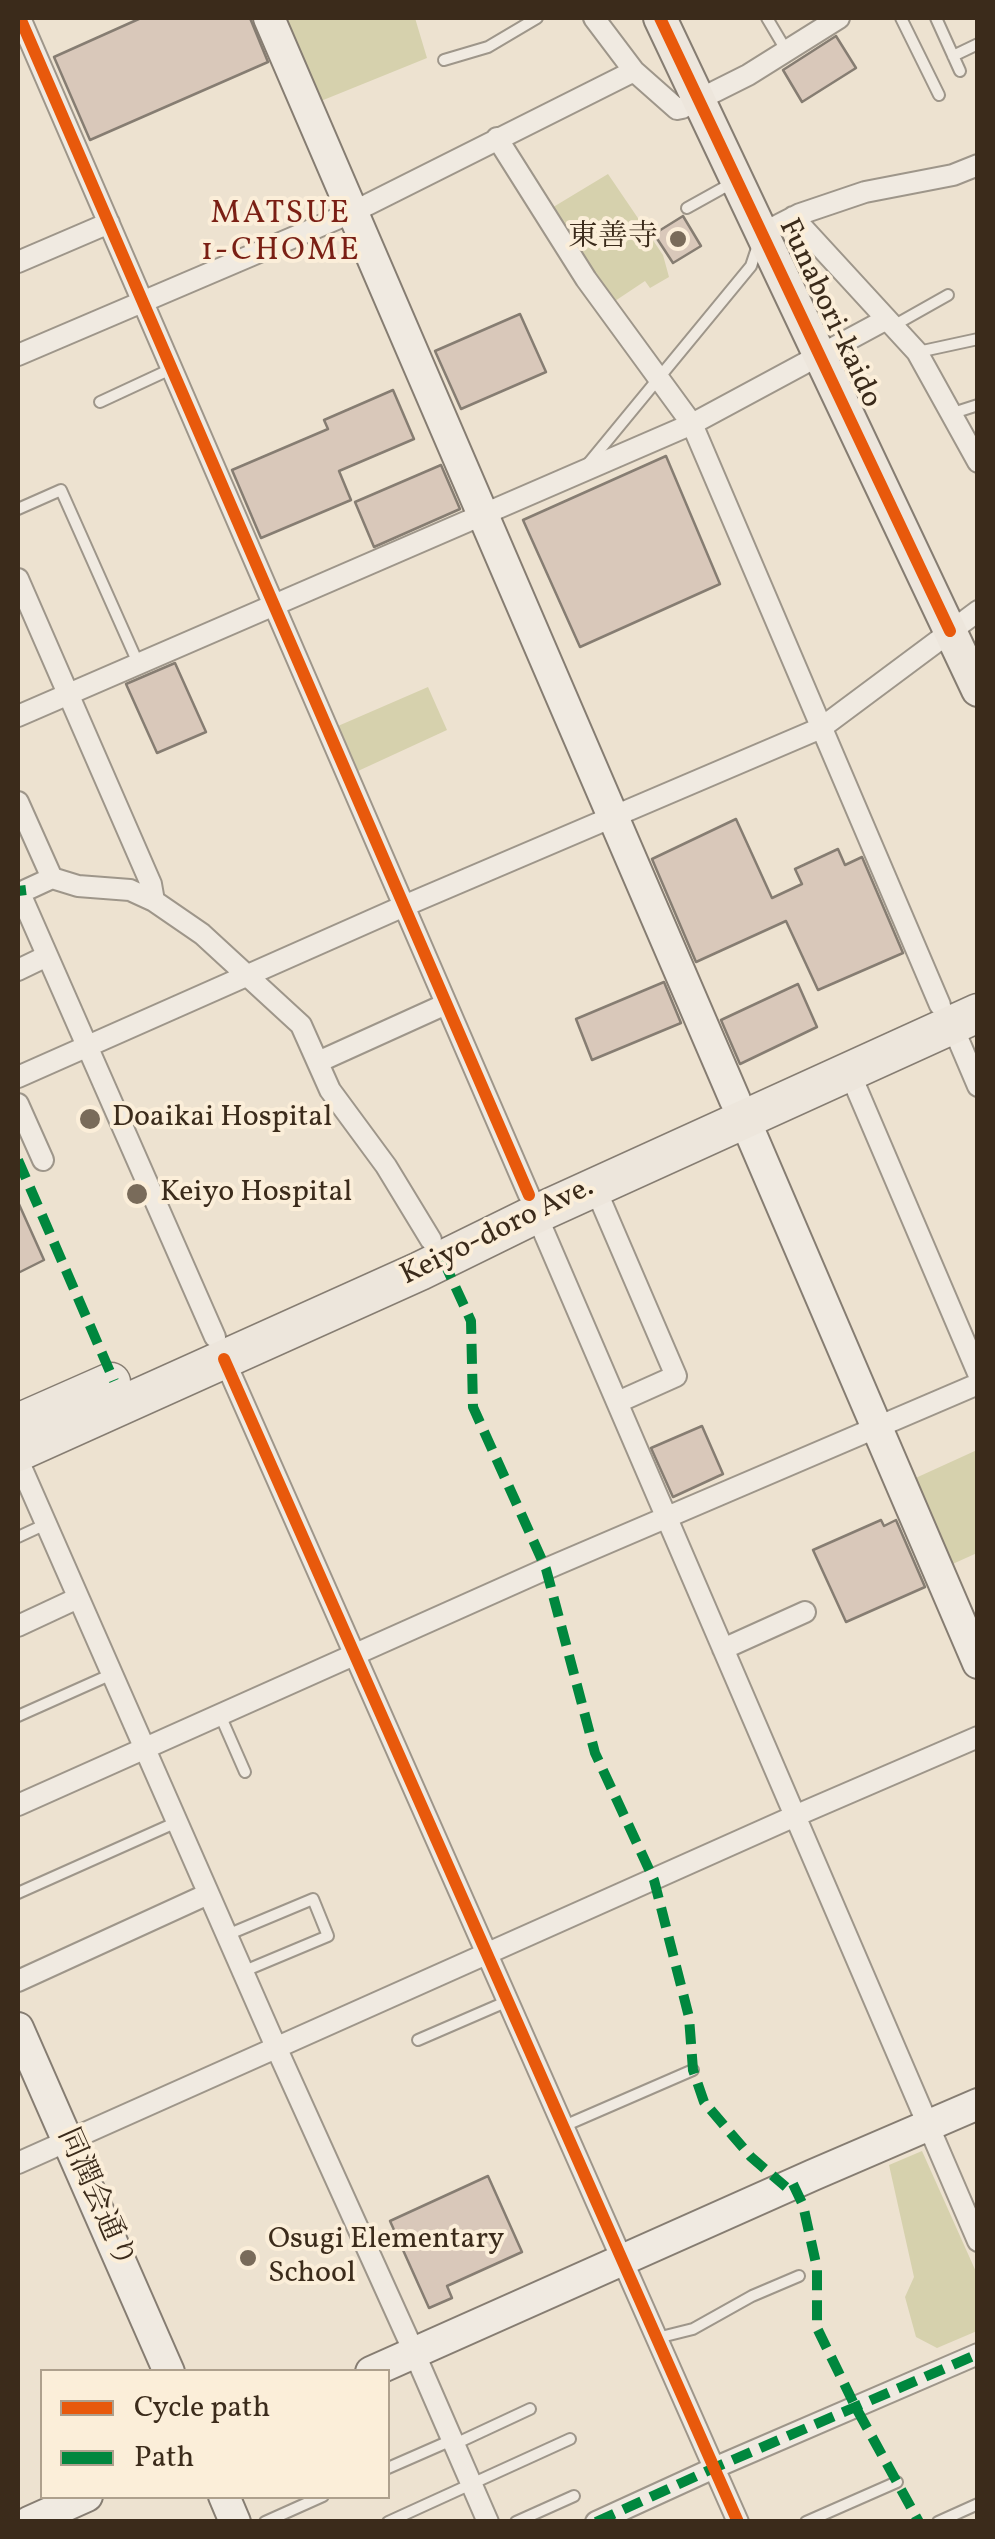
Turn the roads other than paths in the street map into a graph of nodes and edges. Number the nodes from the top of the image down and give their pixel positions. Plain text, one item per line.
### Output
1 (20, 18) edge
2 (269, 18) edge
3 (538, 18) edge
4 (594, 18) edge
5 (660, 18) edge
6 (767, 18) edge
7 (840, 18) edge
8 (900, 18) edge
9 (936, 18) edge
10 (978, 44) edge
11 (787, 51) junction
12 (954, 56) junction
13 (444, 60) dead end
14 (960, 71) dead end
15 (634, 72) junction
16 (939, 95) dead end
17 (699, 101) junction
18 (496, 138) junction
19 (978, 165) edge
20 (737, 180) junction
21 (687, 208) dead end
22 (353, 212) junction
23 (793, 217) junction
24 (109, 223) junction
25 (763, 233) junction
26 (18, 262) edge
27 (948, 295) dead end
28 (142, 301) junction
29 (889, 323) junction
30 (978, 339) edge
31 (916, 352) junction
32 (18, 355) edge
33 (820, 356) junction
34 (172, 369) junction
35 (659, 377) junction
36 (100, 402) dead end
37 (978, 404) edge
38 (950, 414) junction
39 (692, 424) junction
40 (978, 462) edge
41 (582, 472) junction
42 (18, 509) edge
43 (483, 513) junction
44 (18, 578) edge
45 (274, 605) junction
46 (978, 611) edge
47 (950, 631) junction
48 (138, 664) junction
49 (978, 690) edge
50 (68, 694) junction
51 (18, 716) edge
52 (821, 728) junction
53 (18, 802) edge
54 (614, 816) junction
55 (52, 878) junction
56 (154, 902) junction
57 (404, 906) junction
58 (47, 956) junction
59 (18, 970) edge
60 (246, 976) junction
61 (978, 986) edge
62 (446, 1004) junction
63 (956, 1014) edge
64 (87, 1046) junction
65 (318, 1062) junction
66 (849, 1071) junction
67 (18, 1077) edge
68 (978, 1086) edge
69 (18, 1104) edge
70 (740, 1109) junction
71 (43, 1160) dead end
72 (532, 1204) junction
73 (602, 1204) dead end
74 (430, 1240) junction
75 (219, 1348) junction
76 (978, 1373) edge
77 (978, 1384) edge
78 (618, 1402) junction
79 (18, 1423) edge
80 (876, 1428) junction
81 (18, 1456) edge
82 (668, 1517) junction
83 (46, 1524) junction
84 (18, 1536) edge
85 (78, 1598) junction
86 (805, 1612) dead end
87 (18, 1626) edge
88 (724, 1649) junction
89 (356, 1655) junction
90 (978, 1663) edge
91 (112, 1674) junction
92 (18, 1716) edge
93 (220, 1716) junction
94 (978, 1737) edge
95 (144, 1749) junction
96 (245, 1772) dead end
97 (18, 1805) edge
98 (795, 1816) junction
99 (177, 1822) junction
100 (18, 1893) edge
101 (208, 1894) junction
102 (226, 1935) junction
103 (488, 1953) junction
104 (242, 1972) junction
105 (18, 1981) edge
106 (508, 2000) junction
107 (18, 2028) edge
108 (418, 2040) dead end
109 (276, 2047) junction
110 (693, 2070) dead end
111 (978, 2104) edge
112 (564, 2126) junction
113 (927, 2126) junction
114 (68, 2141) junction
115 (18, 2162) edge
116 (978, 2241) edge
117 (624, 2260) junction
118 (798, 2276) dead end
119 (656, 2338) junction
120 (414, 2352) junction
121 (978, 2354) edge
122 (169, 2369) edge
123 (377, 2369) edge
124 (530, 2409) dead end
125 (570, 2440) dead end
126 (453, 2442) junction
127 (390, 2467) edge
128 (714, 2468) junction
129 (897, 2482) dead end
130 (471, 2484) junction
131 (574, 2496) dead end
132 (80, 2499) edge
133 (315, 2499) edge
134 (978, 2504) edge
135 (29, 2522) edge
136 (265, 2522) edge
137 (388, 2522) edge
138 (488, 2522) edge
139 (516, 2522) edge
140 (596, 2522) edge
141 (738, 2522) edge
142 (806, 2522) edge
143 (938, 2522) edge

1 - 24 street
2 - 22 street
3 - 13 lane
4 - 15 street
5 - 17 main road, Funabori-kaido
6 - 11 lane
7 - 11 street
8 - 16 lane
9 - 12 lane
10 - 12 lane
11 - 17 street
12 - 14 lane
15 - 17 street
15 - 18 street
17 - 20 main road, Funabori-kaido
18 - 22 street
18 - 35 street
19 - 23 street
20 - 21 lane
20 - 25 main road, Funabori-kaido
22 - 28 street
22 - 43 street
23 - 25 street
23 - 29 street
24 - 26 street
24 - 28 street
25 - 33 main road, Funabori-kaido
25 - 35 lane
27 - 29 lane
28 - 32 street
28 - 34 street
29 - 31 street
29 - 33 street
30 - 31 lane
31 - 38 street
33 - 39 street
33 - 47 main road, Funabori-kaido
34 - 36 lane
34 - 45 street
35 - 39 street
35 - 41 lane
37 - 38 lane
38 - 40 street
39 - 41 street
39 - 52 street
41 - 43 street
42 - 48 lane
43 - 45 street
43 - 54 street
44 - 50 street
45 - 48 street
45 - 57 street
46 - 47 street
47 - 49 main road, Funabori-kaido
47 - 52 street
48 - 50 street
50 - 51 street
50 - 56 street
52 - 54 street
52 - 63 street
53 - 55 street
54 - 57 street
54 - 70 street
55 - 56 street
55 - 58 street
56 - 60 street
57 - 60 street
57 - 62 street
58 - 59 street
58 - 64 street
60 - 64 street
60 - 65 street
61 - 63 highway, Keiyo-doro Ave.
62 - 65 street
62 - 72 street
63 - 66 highway, Keiyo-doro Ave.
63 - 68 street
63 - 70 highway, Keiyo-doro Ave.
64 - 67 street
64 - 75 street
65 - 74 street
66 - 70 highway, Keiyo-doro Ave.
66 - 76 street
69 - 71 street
70 - 72 highway, Keiyo-doro Ave.
70 - 80 street
72 - 74 highway, Keiyo-doro Ave.
72 - 75 highway, Keiyo-doro Ave.
72 - 78 street
73 - 78 street
74 - 75 highway, Keiyo-doro Ave.
75 - 79 highway, Keiyo-doro Ave.
75 - 81 highway, Keiyo-doro Ave.
75 - 89 street
77 - 80 street
78 - 82 street
80 - 82 street
80 - 90 street
81 - 83 street
82 - 88 street
82 - 89 street
83 - 84 lane
83 - 85 street
85 - 87 street
85 - 91 street
86 - 88 street
88 - 98 street
89 - 93 street
89 - 103 street
91 - 92 lane
91 - 95 street
93 - 95 street
93 - 96 lane
94 - 98 street
95 - 97 street
95 - 99 street
98 - 103 street
98 - 113 street
99 - 100 lane
99 - 101 street
101 - 102 street
101 - 105 street
102 - 104 street
102 - 104 lane
103 - 106 street
103 - 109 street
104 - 109 street
106 - 108 lane
106 - 112 street
107 - 114 street, 同潤会通り
109 - 114 street
109 - 120 street
110 - 112 lane
111 - 113 street
112 - 117 street
113 - 116 street
113 - 117 street
114 - 115 street
114 - 122 street, 同潤会通り
117 - 119 street
117 - 120 street
118 - 119 lane
119 - 128 street
120 - 123 street
120 - 126 street
121 - 128 street
124 - 126 lane
125 - 130 lane
126 - 127 lane
126 - 130 street
128 - 140 street
128 - 141 street
129 - 142 lane
130 - 137 lane
130 - 138 street
131 - 139 lane
132 - 135 street
133 - 136 lane
134 - 143 lane

